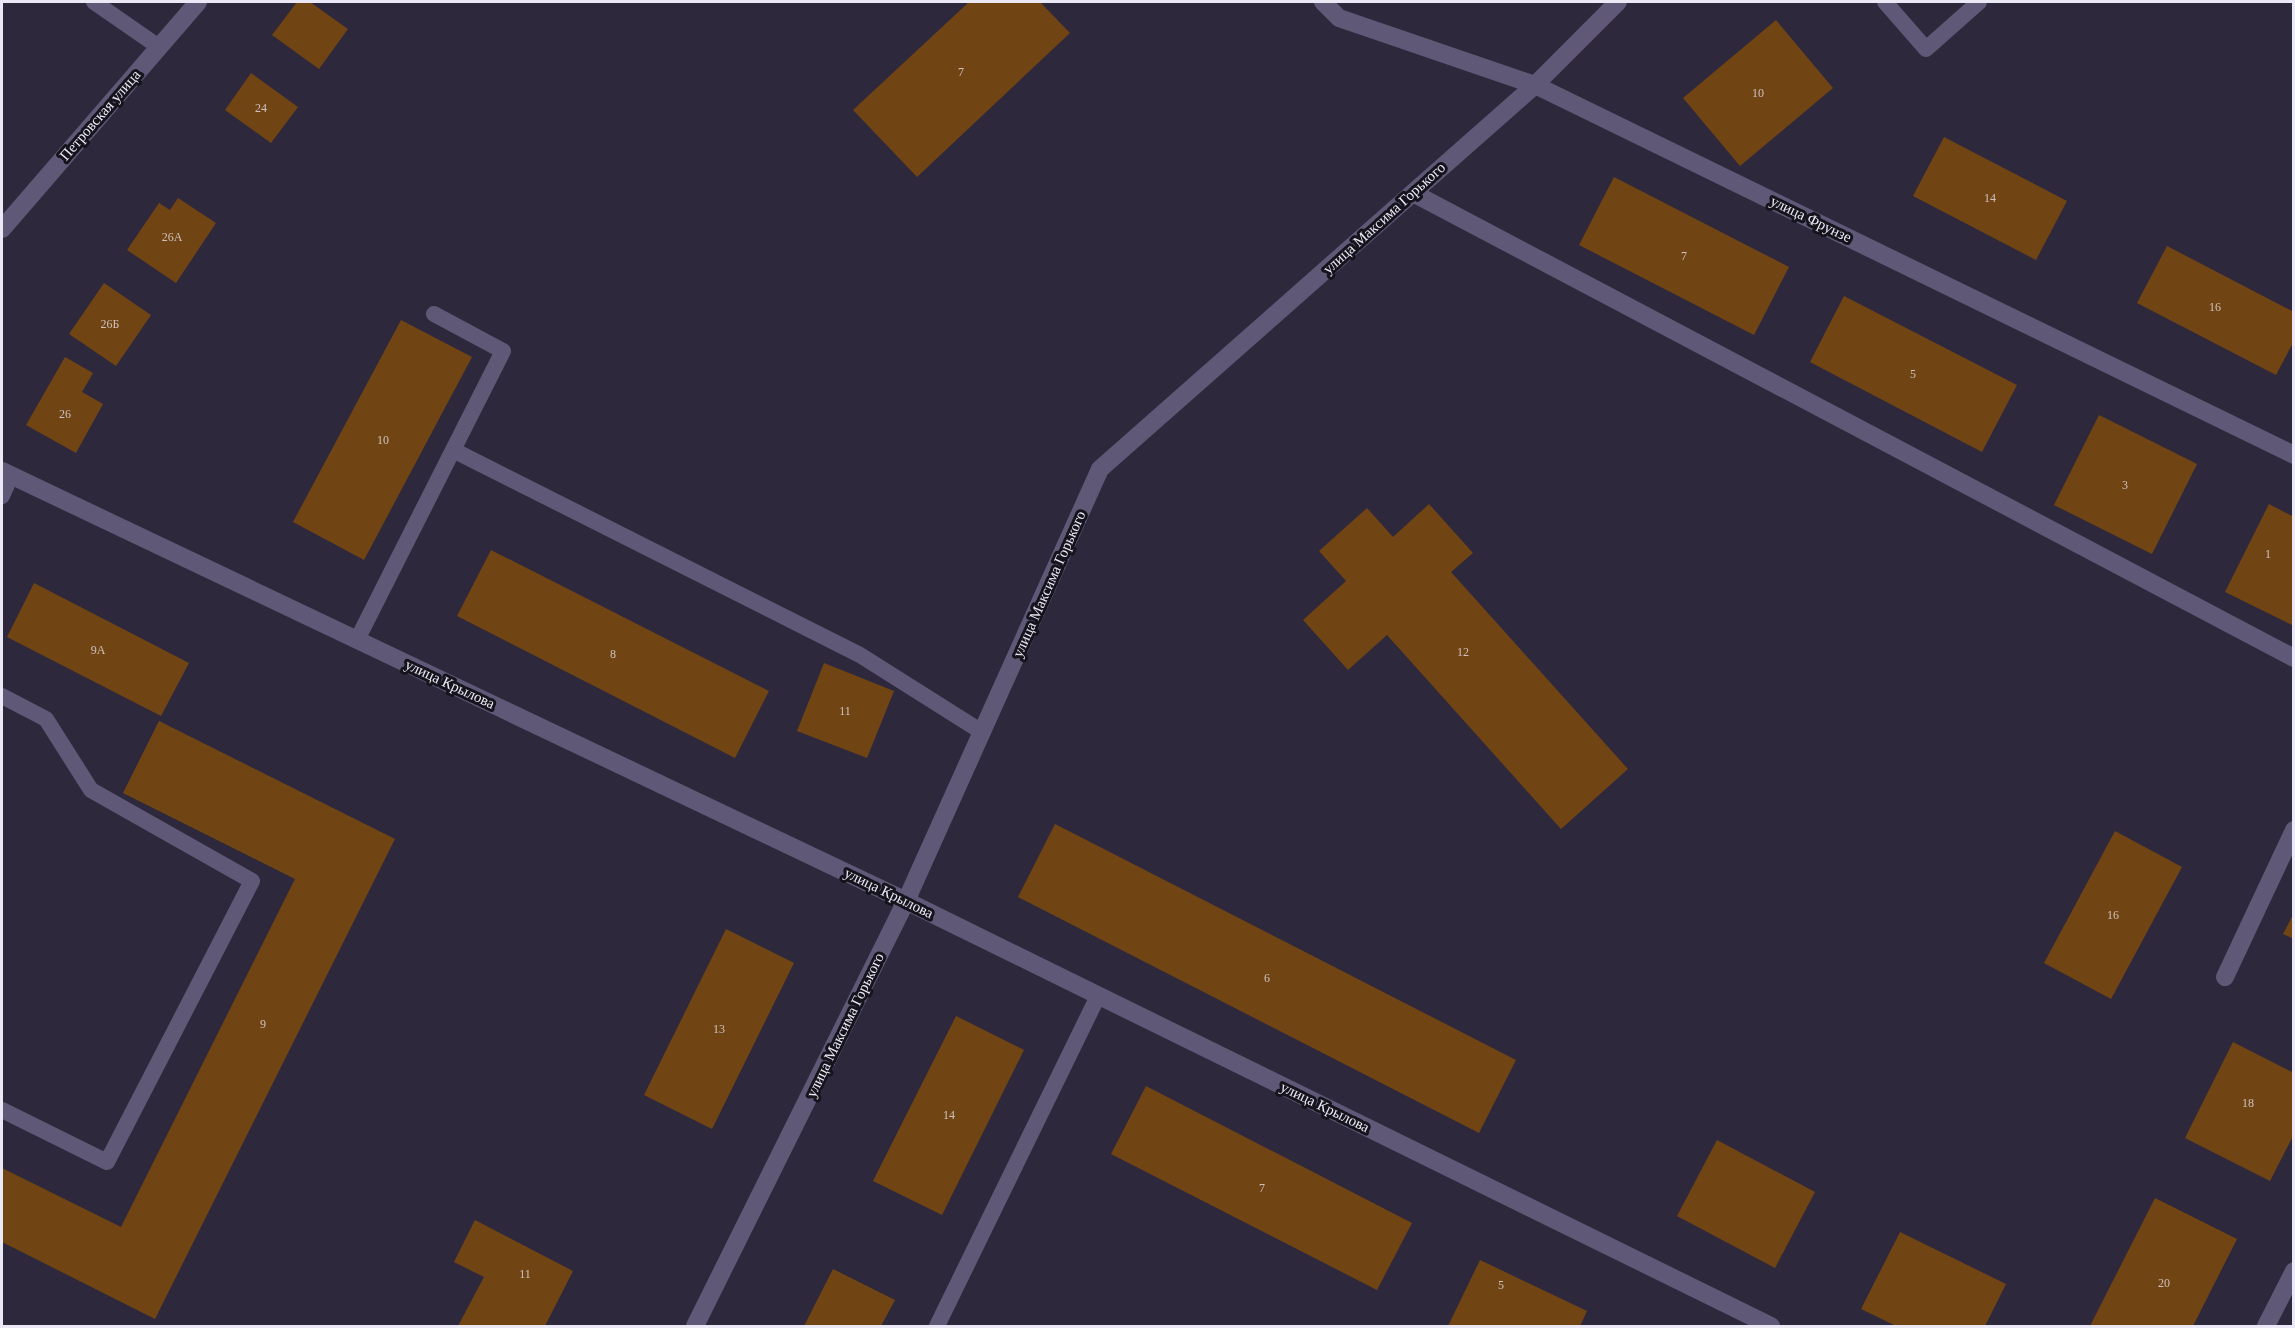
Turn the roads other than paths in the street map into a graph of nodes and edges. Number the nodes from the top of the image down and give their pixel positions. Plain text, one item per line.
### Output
1 (94, 2) edge
2 (198, 2) edge
3 (1323, 2) edge
4 (1618, 2) edge
5 (1885, 2) edge
6 (1979, 2) edge
7 (159, 47) junction
8 (1535, 85) junction
9 (1413, 193) junction
10 (2, 229) edge
11 (434, 314) dead end
12 (453, 450) junction
13 (2294, 455) edge
14 (6, 473) edge
15 (2, 496) edge
16 (357, 640) junction
17 (2294, 658) edge
18 (2, 696) edge
19 (982, 732) junction
20 (2294, 830) edge
21 (906, 901) junction
22 (2225, 977) dead end
23 (1098, 996) junction
24 (2, 1110) edge
25 (2294, 1271) edge
26 (694, 1326) edge
27 (937, 1326) edge
28 (1771, 1326) edge
29 (2266, 1326) edge

1 - 7 lane
2 - 7 street, Петровская улица
3 - 8 street, улица Фрунзе
4 - 8 street, улица Максима Горького
5 - 6 lane
7 - 10 street, Петровская улица
8 - 9 street, улица Максима Горького
8 - 13 street, улица Фрунзе
9 - 17 street
9 - 19 street, улица Максима Горького
11 - 12 lane
12 - 16 lane
12 - 19 lane
14 - 15 lane
14 - 16 street, улица Крылова
16 - 21 street, улица Крылова
18 - 24 lane
19 - 21 street, улица Максима Горького
20 - 22 street
21 - 23 street, улица Крылова
21 - 26 street, улица Максима Горького
23 - 27 lane
23 - 28 street, улица Крылова
25 - 29 street

